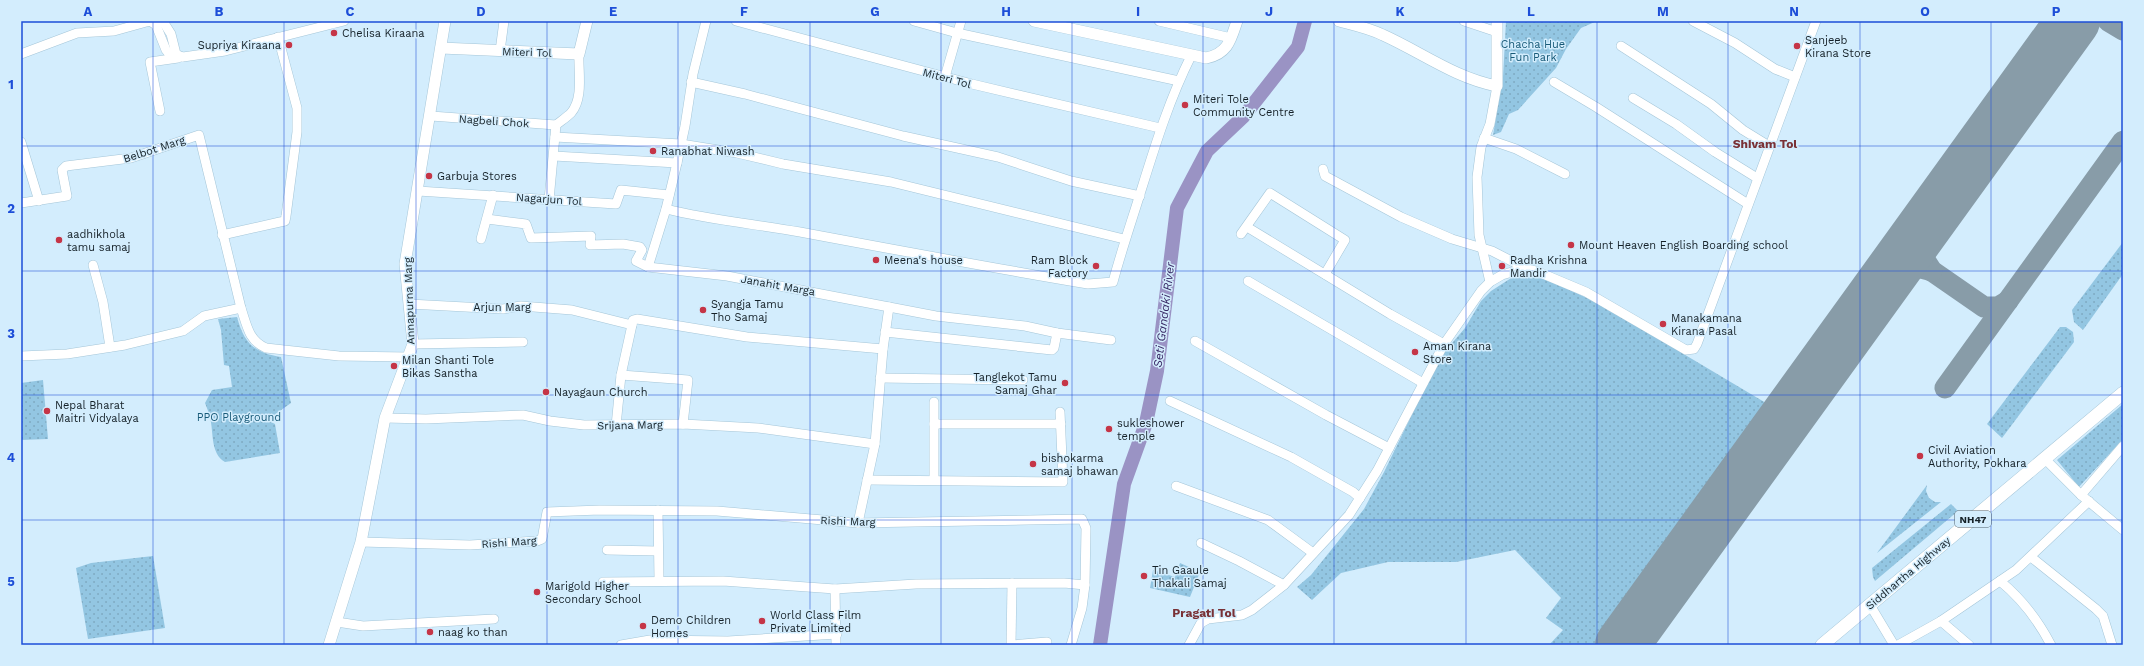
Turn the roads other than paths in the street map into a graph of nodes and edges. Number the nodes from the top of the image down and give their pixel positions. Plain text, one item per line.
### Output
1 (344, 21) edge
2 (445, 21) edge
3 (504, 21) edge
4 (587, 21) edge
5 (706, 21) edge
6 (736, 21) edge
7 (914, 21) edge
8 (961, 21) edge
9 (1034, 21) edge
10 (1159, 21) edge
11 (1237, 21) edge
12 (1339, 21) edge
13 (1464, 21) edge
14 (1498, 21) edge
15 (1693, 21) edge
16 (1816, 21) edge
17 (146, 22) edge
18 (1497, 32) junction
19 (957, 33) junction
20 (278, 37) junction
21 (1231, 38) junction
22 (1620, 46) dead end
23 (441, 48) junction
24 (500, 51) junction
25 (21, 54) edge
26 (579, 54) junction
27 (1191, 56) junction
28 (183, 57) junction
29 (945, 77) junction
30 (1795, 77) junction
31 (1179, 81) junction
32 (691, 82) junction
33 (1554, 82) dead end
34 (1497, 86) junction
35 (1633, 98) dead end
36 (160, 111) dead end
37 (431, 116) junction
38 (556, 125) junction
39 (1160, 128) junction
40 (555, 137) junction
41 (1484, 138) junction
42 (21, 142) edge
43 (681, 144) junction
44 (1769, 146) junction
45 (554, 156) junction
46 (677, 163) junction
47 (1323, 169) dead end
48 (1565, 174) dead end
49 (1757, 178) junction
50 (418, 191) junction
51 (492, 195) junction
52 (670, 195) junction
53 (1140, 196) junction
54 (550, 200) junction
55 (39, 201) junction
56 (21, 203) edge
57 (1748, 204) junction
58 (666, 209) junction
59 (487, 219) junction
60 (222, 235) junction
61 (481, 239) dead end
62 (1124, 239) junction
63 (1481, 247) junction
64 (93, 265) dead end
65 (648, 267) junction
66 (1525, 268) junction
67 (1325, 274) junction
68 (1248, 281) dead end
69 (1490, 282) junction
70 (409, 304) junction
71 (889, 307) junction
72 (241, 308) junction
73 (632, 325) junction
74 (885, 332) junction
75 (1057, 333) junction
76 (1111, 340) dead end
77 (1195, 341) dead end
78 (524, 342) dead end
79 (413, 344) junction
80 (1444, 344) junction
81 (110, 347) junction
82 (883, 349) junction
83 (21, 356) edge
84 (409, 357) junction
85 (621, 375) junction
86 (880, 378) junction
87 (1023, 380) dead end
88 (1423, 383) junction
89 (2123, 392) edge
90 (1170, 401) dead end
91 (934, 402) dead end
92 (1060, 412) dead end
93 (385, 418) junction
94 (683, 424) junction
95 (934, 424) junction
96 (1061, 424) junction
97 (616, 426) junction
98 (875, 444) junction
99 (2123, 446) edge
100 (1389, 448) junction
101 (2045, 459) junction
102 (867, 480) junction
103 (934, 480) junction
104 (1176, 486) dead end
105 (2081, 495) junction
106 (1360, 498) junction
107 (2089, 501) junction
108 (658, 510) junction
109 (858, 523) junction
110 (2123, 530) edge
111 (361, 542) junction
112 (1201, 543) dead end
113 (606, 550) dead end
114 (658, 551) junction
115 (1314, 553) junction
116 (2031, 557) junction
117 (659, 580) junction
118 (2000, 581) junction
119 (603, 582) dead end
120 (1012, 583) junction
121 (1085, 584) junction
122 (1284, 585) junction
123 (835, 589) junction
124 (1870, 605) junction
125 (494, 619) dead end
126 (1940, 621) junction
127 (336, 622) junction
128 (837, 634) junction
129 (1047, 642) dead end
130 (329, 645) edge
131 (621, 645) edge
132 (836, 645) edge
133 (1011, 645) edge
134 (1071, 645) edge
135 (1189, 645) edge
136 (1822, 645) edge
137 (1894, 645) edge
138 (1898, 645) edge
139 (1969, 645) edge
140 (2051, 645) edge
141 (2112, 645) edge

1 - 20 street
2 - 23 main road, Annapurna Marg
3 - 24 street
4 - 26 main road
5 - 32 street
6 - 29 street, Miteri Tol
7 - 19 street
8 - 19 street
9 - 27 main road
10 - 21 street
11 - 21 main road
12 - 34 main road
13 - 18 street
14 - 18 main road
15 - 30 street
16 - 30 street
17 - 25 street
17 - 28 street
18 - 34 main road
19 - 29 street
19 - 31 street
20 - 28 street
20 - 60 street
21 - 27 main road
22 - 44 street
23 - 24 main road, Miteri Tol
23 - 37 main road, Annapurna Marg
24 - 26 main road, Miteri Tol
26 - 38 street
27 - 31 street
28 - 36 street
29 - 39 street, Miteri Tol
30 - 44 street
31 - 39 street
32 - 43 street
32 - 53 street
33 - 57 street
34 - 41 street
35 - 49 street
37 - 38 street, Nagbeli Chok
37 - 50 main road, Annapurna Marg
38 - 40 street
39 - 53 street
40 - 43 street
40 - 45 street
41 - 48 street
41 - 63 street
42 - 55 street
43 - 46 street
43 - 62 street
44 - 49 street
45 - 46 street
45 - 54 street
46 - 52 street
47 - 63 street
49 - 57 street
50 - 51 street, Nagarjun Tol
50 - 70 main road, Annapurna Marg
51 - 54 street, Nagarjun Tol
51 - 59 street
52 - 54 street, Nagarjun Tol
52 - 58 street
53 - 62 street
55 - 56 street, Belbot Marg
55 - 60 street, Belbot Marg
57 - 66 street
58 - 62 street
58 - 65 street
59 - 61 street
59 - 65 street
60 - 72 street
63 - 66 street
63 - 69 street
64 - 81 street
65 - 71 street, Janahit Marga
66 - 69 street
67 - 67 street
67 - 80 street
68 - 88 street
69 - 80 street
70 - 73 street, Arjun Marg
70 - 79 main road, Annapurna Marg
71 - 74 street
71 - 75 street, Janahit Marga
72 - 81 street
72 - 84 street
73 - 82 street
73 - 85 street
74 - 75 street
74 - 82 street
75 - 76 street, Janahit Marga
77 - 100 street
78 - 79 street
79 - 84 main road, Annapurna Marg
80 - 88 street
81 - 83 street
82 - 86 street
84 - 93 main road, Annapurna Marg
85 - 94 street
85 - 97 street
86 - 87 street
86 - 98 street
88 - 100 street
89 - 101 highway, Siddhartha Highway / NH47
90 - 106 street
91 - 95 street
92 - 96 street
93 - 97 street, Srijana Marg
93 - 111 main road, Annapurna Marg
94 - 97 street, Srijana Marg
94 - 98 street, Srijana Marg
95 - 96 street
95 - 103 street
96 - 103 street
98 - 102 street
99 - 105 street
100 - 106 street
101 - 105 street
101 - 124 highway, Siddhartha Highway / NH47
102 - 103 street
102 - 109 street
104 - 115 street
105 - 107 street
106 - 115 street
107 - 110 street
107 - 116 street
108 - 109 street, Rishi Marg
108 - 111 street, Rishi Marg
108 - 114 street
109 - 121 street, Rishi Marg
111 - 127 main road, Annapurna Marg
112 - 122 street
113 - 114 street
114 - 117 street
115 - 122 street
116 - 118 street
116 - 141 street
117 - 119 street
117 - 123 street
118 - 126 street
118 - 140 street
120 - 121 street
120 - 123 street
120 - 133 street
121 - 134 street
122 - 135 street
123 - 128 street
124 - 136 highway, Siddhartha Highway / NH47
124 - 137 street
125 - 127 street
126 - 138 street
126 - 139 street
127 - 130 main road, Annapurna Marg
128 - 131 street
128 - 132 street
129 - 133 street

